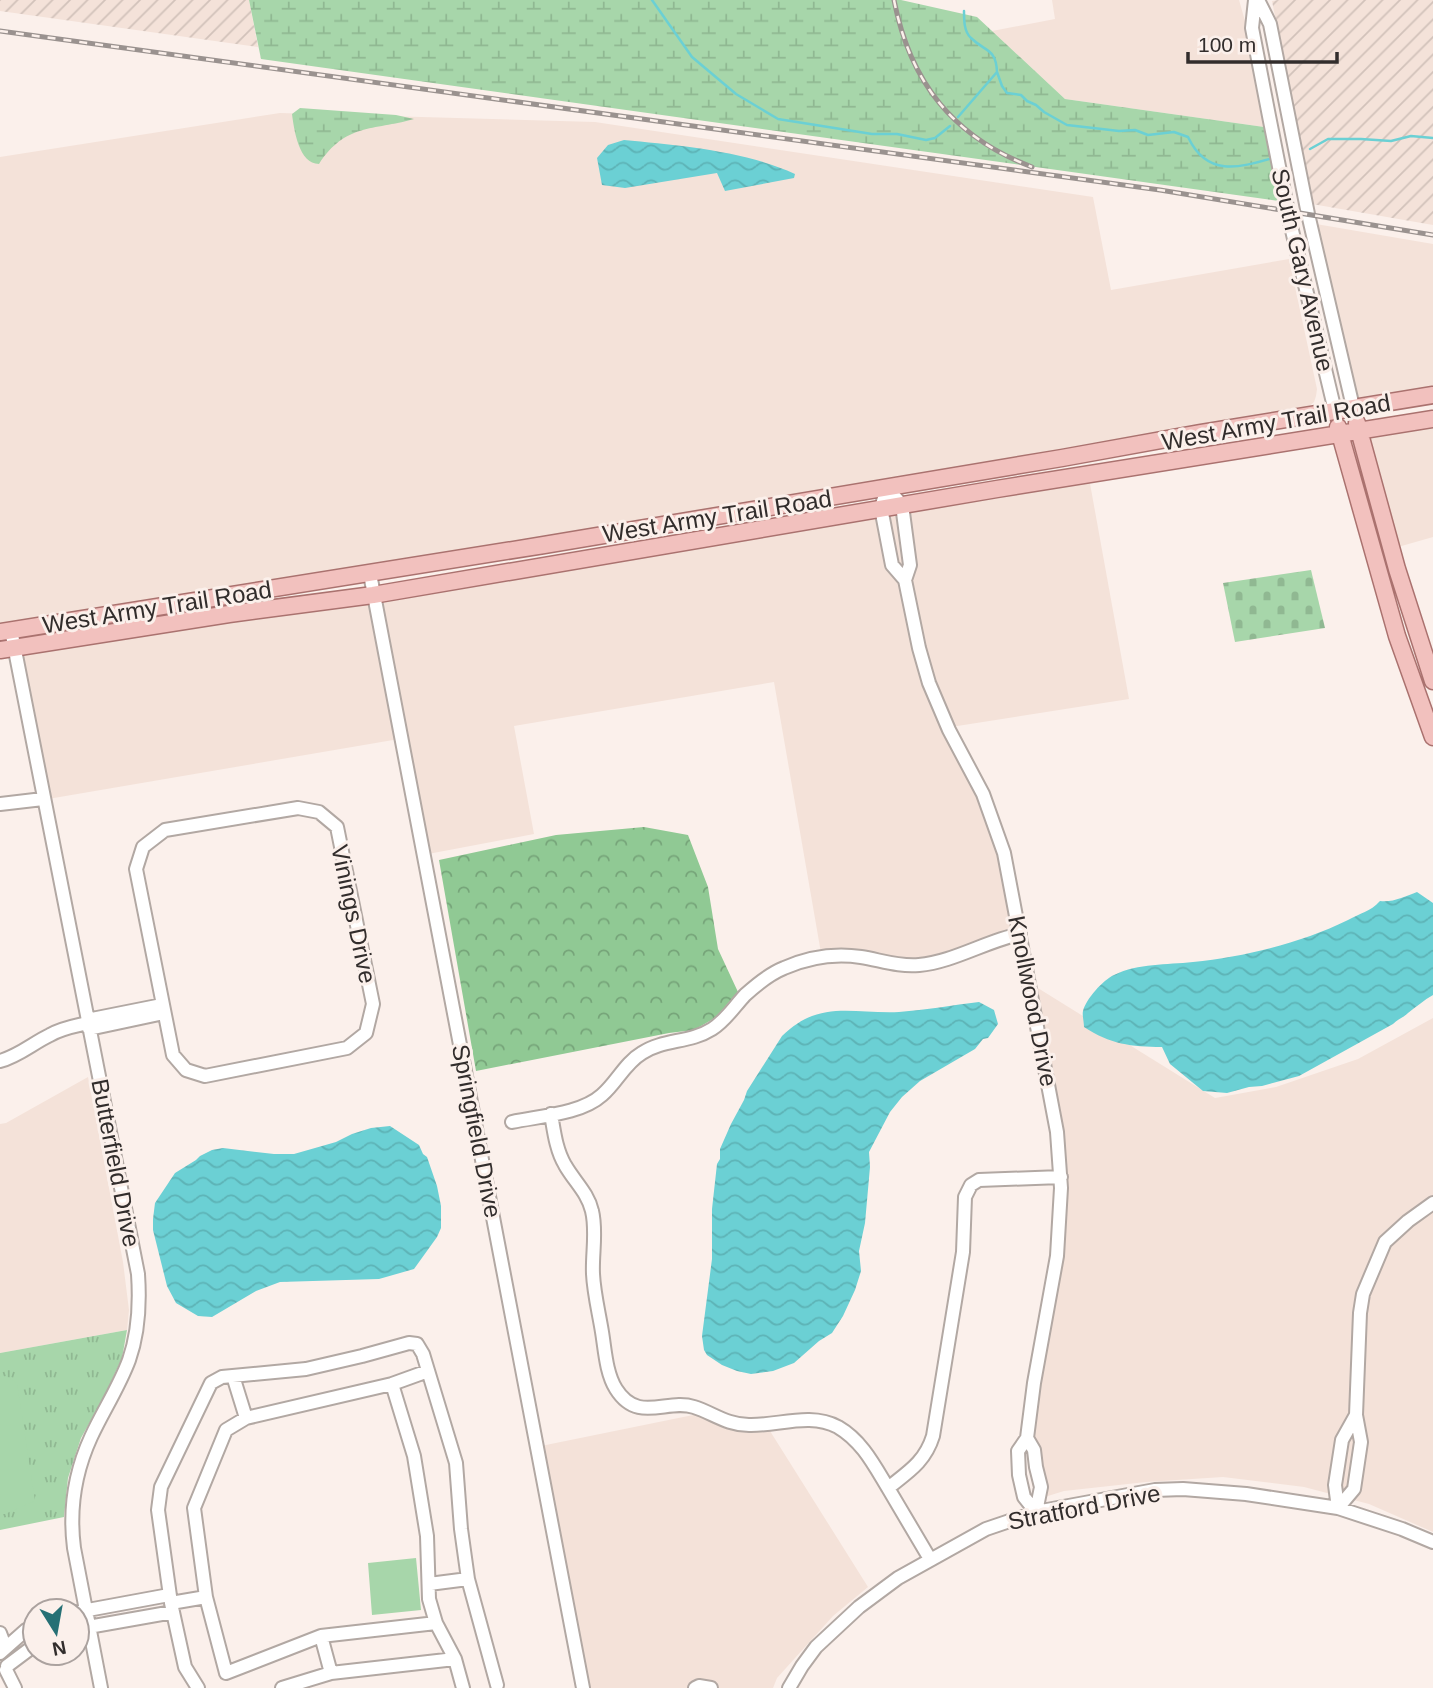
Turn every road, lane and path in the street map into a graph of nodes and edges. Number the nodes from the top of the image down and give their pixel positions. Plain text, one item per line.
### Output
1 (1256, 0) edge
2 (1433, 395) edge
3 (1353, 407) junction
4 (1335, 411) junction
5 (1433, 419) edge
6 (1359, 432) junction
7 (1340, 435) junction
8 (887, 488) junction
9 (902, 505) junction
10 (881, 508) junction
11 (370, 574) junction
12 (905, 580) junction
13 (373, 595) junction
14 (5, 631) edge
15 (7, 649) edge
16 (1433, 681) edge
17 (1433, 737) edge
18 (43, 799) junction
19 (0, 804) edge
20 (1020, 934) junction
21 (163, 1009) junction
22 (88, 1024) junction
23 (0, 1062) edge
24 (551, 1114) junction
25 (512, 1122) dead end
26 (1061, 1177) junction
27 (1433, 1203) edge
28 (428, 1371) junction
29 (233, 1376) junction
30 (392, 1384) junction
31 (1356, 1415) junction
32 (246, 1418) junction
33 (1027, 1438) junction
34 (888, 1488) junction
35 (1338, 1508) junction
36 (1037, 1512) junction
37 (1433, 1542) edge
38 (930, 1559) junction
39 (468, 1579) junction
40 (429, 1584) junction
41 (80, 1597) edge
42 (206, 1597) junction
43 (171, 1603) junction
44 (91, 1610) edge
45 (436, 1623) junction
46 (91, 1626) edge
47 (0, 1633) edge
48 (321, 1636) junction
49 (21, 1637) edge
50 (21, 1652) edge
51 (91, 1655) edge
52 (455, 1659) junction
53 (2, 1662) edge
54 (331, 1673) junction
55 (497, 1685) dead end
56 (15, 1688) edge
57 (101, 1688) edge
58 (198, 1688) edge
59 (282, 1688) edge
60 (463, 1688) edge
61 (583, 1688) edge
62 (695, 1688) edge
63 (711, 1688) edge
64 (789, 1688) edge

1 - 3 street, South Gary Avenue
1 - 4 street, South Gary Avenue
2 - 3 main road, West Army Trail Road
3 - 4 main road, West Army Trail Road
3 - 6 main road, South Gary Avenue
4 - 7 main road, South Gary Avenue
4 - 8 main road, West Army Trail Road
5 - 6 main road, West Army Trail Road
6 - 7 main road, West Army Trail Road
6 - 16 main road, South Gary Avenue
7 - 9 main road, West Army Trail Road
7 - 17 main road, South Gary Avenue
8 - 9 street
8 - 10 street, Knollwood Drive
8 - 11 main road, West Army Trail Road
9 - 10 main road, West Army Trail Road
9 - 12 street, Knollwood Drive
10 - 12 street, Knollwood Drive
10 - 13 main road, West Army Trail Road
11 - 13 street, Springfield Drive
11 - 14 main road, West Army Trail Road
12 - 20 street, Knollwood Drive
13 - 15 main road, West Army Trail Road
13 - 61 street, Springfield Drive
14 - 15 street, Butterfield Drive
15 - 18 street, Butterfield Drive
18 - 19 street
18 - 22 street, Butterfield Drive
20 - 24 street
20 - 26 street, Knollwood Drive
21 - 21 street, Vinings Drive
21 - 22 street
22 - 23 street
22 - 41 street, Butterfield Drive
24 - 25 street
24 - 34 street
26 - 33 street, Knollwood Drive
26 - 34 street
27 - 31 street
28 - 29 street
28 - 30 street
28 - 39 street
29 - 32 street
29 - 43 street
30 - 32 street
30 - 40 street
31 - 35 street
31 - 35 street
32 - 42 street
33 - 36 street, Knollwood Drive
33 - 36 street, Knollwood Drive
34 - 38 street
35 - 36 street, Stratford Drive
35 - 37 street, Stratford Drive
36 - 38 street, Stratford Drive
38 - 64 street, Stratford Drive
39 - 40 street
39 - 55 street
40 - 45 street
42 - 43 street
42 - 48 street
43 - 44 street
43 - 46 street
43 - 58 street
45 - 48 street
45 - 52 street
47 - 53 street
48 - 54 street
49 - 53 street
50 - 53 street
51 - 57 street, Butterfield Drive
52 - 54 street
52 - 60 street
53 - 56 street
54 - 59 street
62 - 63 street

